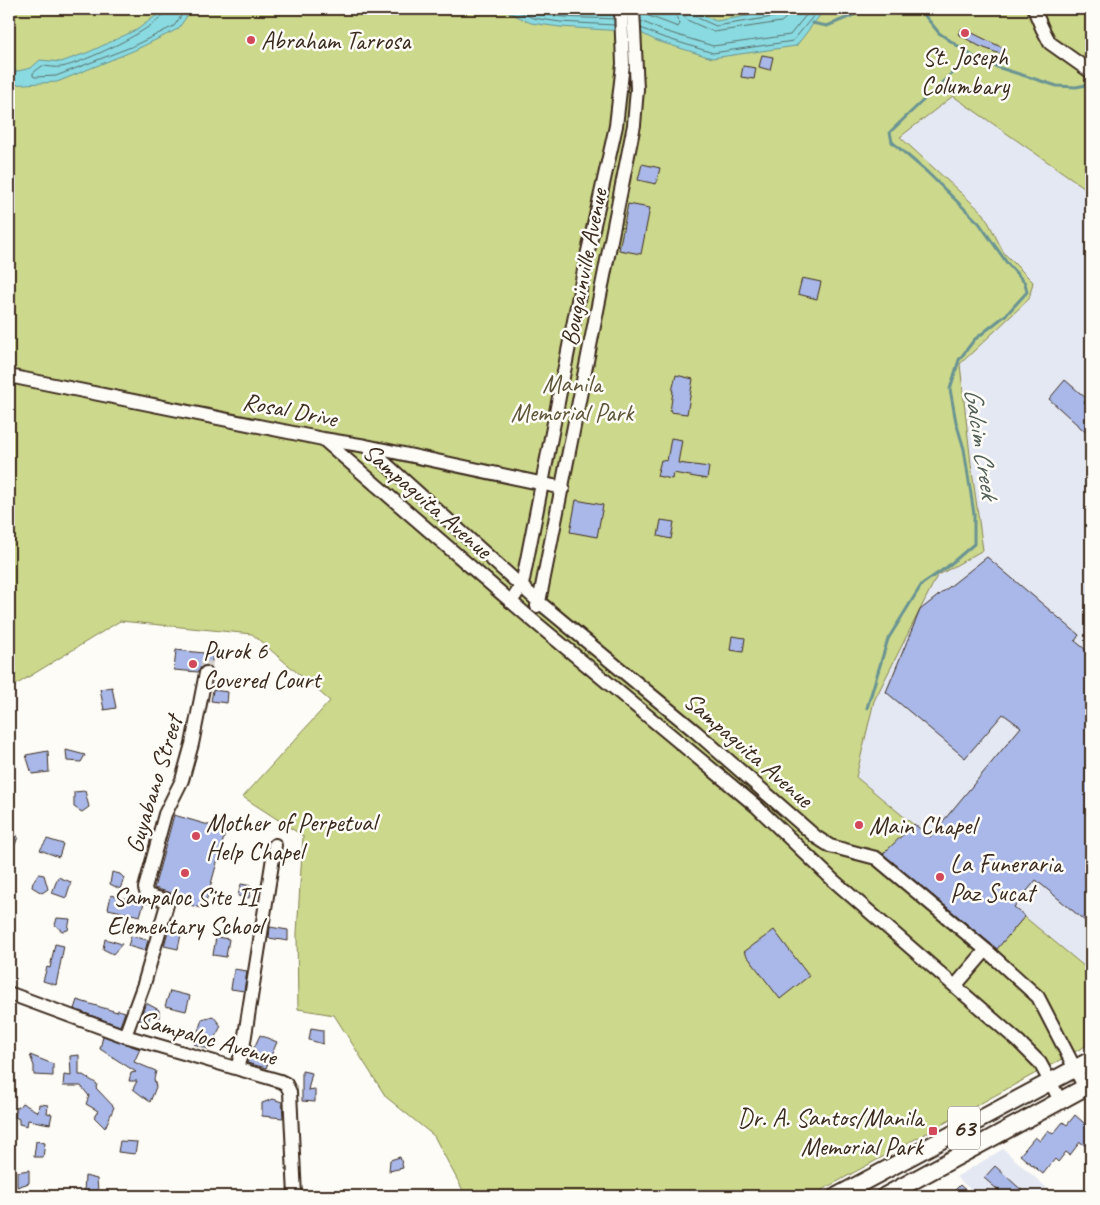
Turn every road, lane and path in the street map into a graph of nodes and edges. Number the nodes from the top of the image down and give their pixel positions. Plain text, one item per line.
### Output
1 (621, 9) edge
2 (633, 9) edge
3 (1034, 9) edge
4 (628, 38) junction
5 (1089, 70) edge
6 (9, 376) edge
7 (323, 440) junction
8 (366, 446) junction
9 (542, 482) junction
10 (563, 488) junction
11 (522, 585) junction
12 (511, 602) junction
13 (539, 602) junction
14 (530, 618) junction
15 (206, 673) tunnel mouth
16 (745, 775) junction
17 (734, 787) junction
18 (275, 845) dead end
19 (986, 950) junction
20 (955, 986) junction
21 (11, 994) dead end
22 (125, 1036) junction
23 (1091, 1060) edge
24 (237, 1068) junction
25 (1076, 1069) junction
26 (1050, 1082) junction
27 (1088, 1086) edge
28 (1061, 1102) junction
29 (295, 1196) edge
30 (837, 1196) edge
31 (885, 1196) edge

1 - 4 street, Bougainville Avenue
2 - 4 street, Bougainville Avenue
3 - 5 street
4 - 9 street, Bougainville Avenue
4 - 10 street, Bougainville Avenue
6 - 7 street, Rosal Drive
7 - 8 street, Rosal Drive
7 - 12 street, Sampaguita Avenue
8 - 9 street, Rosal Drive
8 - 11 street, Sampaguita Avenue
9 - 10 street, Rosal Drive
9 - 11 street, Bougainville Avenue
10 - 13 street, Bougainville Avenue
11 - 12 street, Bougainville Avenue
11 - 13 street, Sampaguita Avenue
12 - 14 street, Sampaguita Avenue
13 - 14 street, Bougainville Avenue
13 - 16 street, Sampaguita Avenue
14 - 17 street, Sampaguita Avenue
15 - 22 street, Guyabano Street
16 - 17 street
16 - 19 street, Sampaguita Avenue
17 - 20 street, Sampaguita Avenue
18 - 24 street
19 - 20 street
19 - 25 street, Sampaguita Avenue
20 - 26 street, Sampaguita Avenue
21 - 22 street, Sampaloc Avenue
22 - 24 street, Sampaloc Avenue
23 - 25 main road, 63
24 - 29 street, Sampaloc Avenue
25 - 26 main road, 63
25 - 27 street, Sampaguita Avenue
26 - 28 street, Sampaguita Avenue
26 - 30 main road, 63
27 - 28 main road, 63
28 - 31 main road, 63

